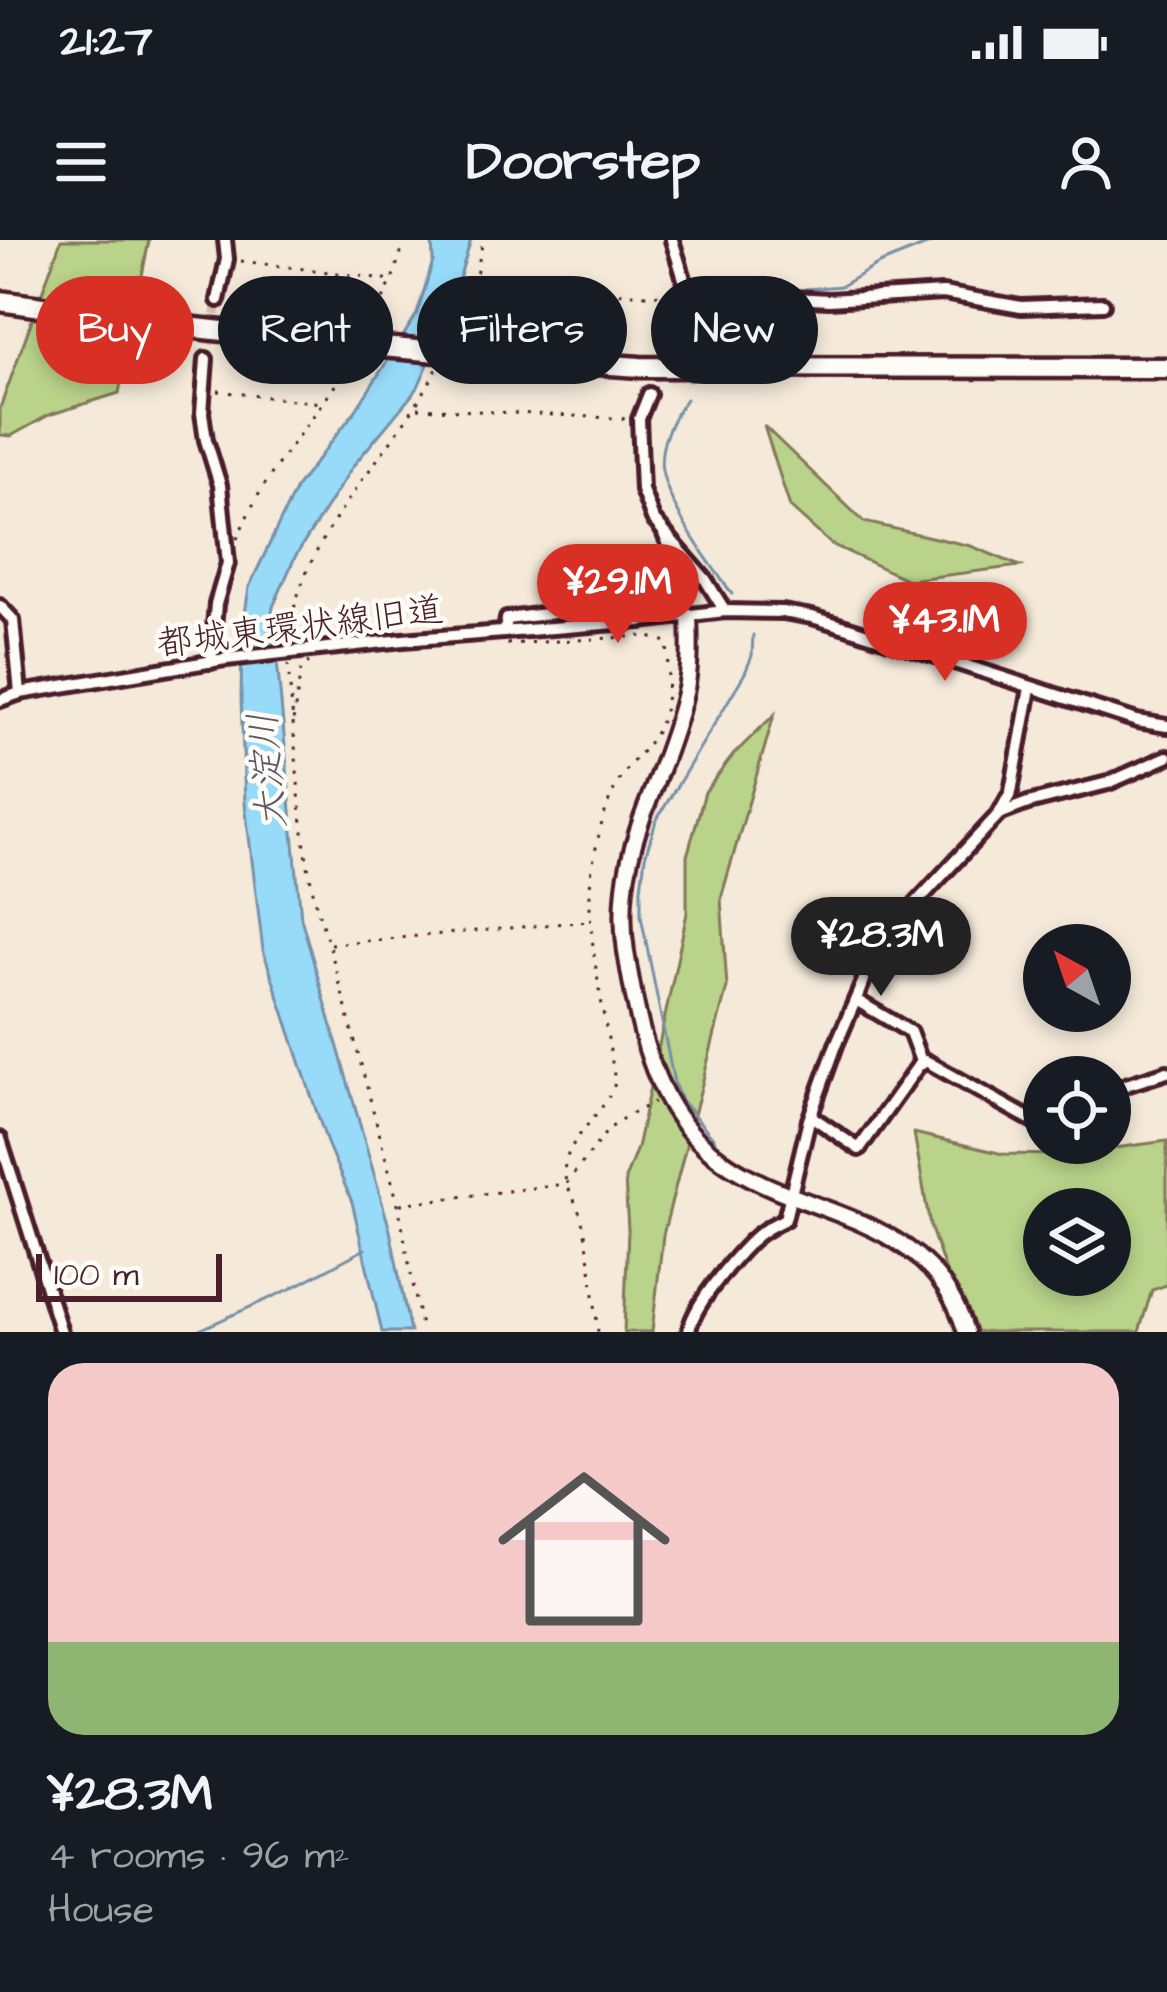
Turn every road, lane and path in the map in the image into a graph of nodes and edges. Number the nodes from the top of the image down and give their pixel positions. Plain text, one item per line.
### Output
1 (225, 240) edge
2 (405, 240) edge
3 (483, 240) edge
4 (672, 240) edge
5 (227, 259) junction
6 (223, 276) edge
7 (361, 276) edge
8 (683, 276) edge
9 (393, 277) edge
10 (651, 295) edge
11 (818, 299) edge
12 (0, 301) edge
13 (1103, 304) dead end
14 (206, 358) tunnel mouth
15 (1167, 367) edge
16 (334, 384) edge
17 (204, 389) junction
18 (649, 394) tunnel mouth
19 (321, 403) junction
20 (639, 419) junction
21 (664, 534) junction
22 (227, 563) junction
23 (0, 606) edge
24 (725, 611) junction
25 (689, 616) junction
26 (506, 630) junction
27 (286, 652) junction
28 (311, 661) dead end
29 (211, 662) junction
30 (1030, 688) junction
31 (20, 693) junction
32 (0, 700) edge
33 (293, 722) junction
34 (1167, 726) edge
35 (1167, 757) edge
36 (999, 814) junction
37 (591, 921) junction
38 (329, 944) junction
39 (856, 1000) junction
40 (922, 1064) junction
41 (1167, 1072) edge
42 (1131, 1083) edge
43 (666, 1096) junction
44 (811, 1115) junction
45 (1023, 1115) edge
46 (0, 1139) edge
47 (566, 1184) junction
48 (792, 1196) junction
49 (398, 1204) junction
50 (61, 1332) edge
51 (422, 1332) edge
52 (598, 1332) edge
53 (689, 1332) edge
54 (966, 1332) edge

1 - 5 street
2 - 9 path
3 - 10 path
4 - 8 street
5 - 6 street
5 - 7 path
11 - 13 street
12 - 15 highway, bridge
14 - 17 street
16 - 19 path
17 - 19 path
17 - 22 street
18 - 20 street
19 - 22 path
20 - 21 street
20 - 27 path
21 - 24 street
21 - 26 street
22 - 29 street
23 - 31 street
24 - 25 street, 都城東環状線旧道
24 - 30 street, 都城東環状線旧道
25 - 26 street, 都城東環状線旧道
25 - 43 street
26 - 27 street, 都城東環状線旧道
26 - 37 path
27 - 29 street, 都城東環状線旧道
27 - 33 path
28 - 33 path
29 - 31 street, 都城東環状線旧道
30 - 34 street, 都城東環状線旧道
30 - 36 street
31 - 32 street, 都城東環状線旧道
33 - 38 path
35 - 36 street
36 - 39 street
37 - 38 path
37 - 47 path
38 - 49 path
39 - 40 street
39 - 44 street
40 - 44 street
40 - 45 street
41 - 42 street
43 - 47 path
43 - 48 street
44 - 48 street
46 - 50 street
47 - 49 path
47 - 52 path
48 - 53 street
48 - 54 street
49 - 51 path

